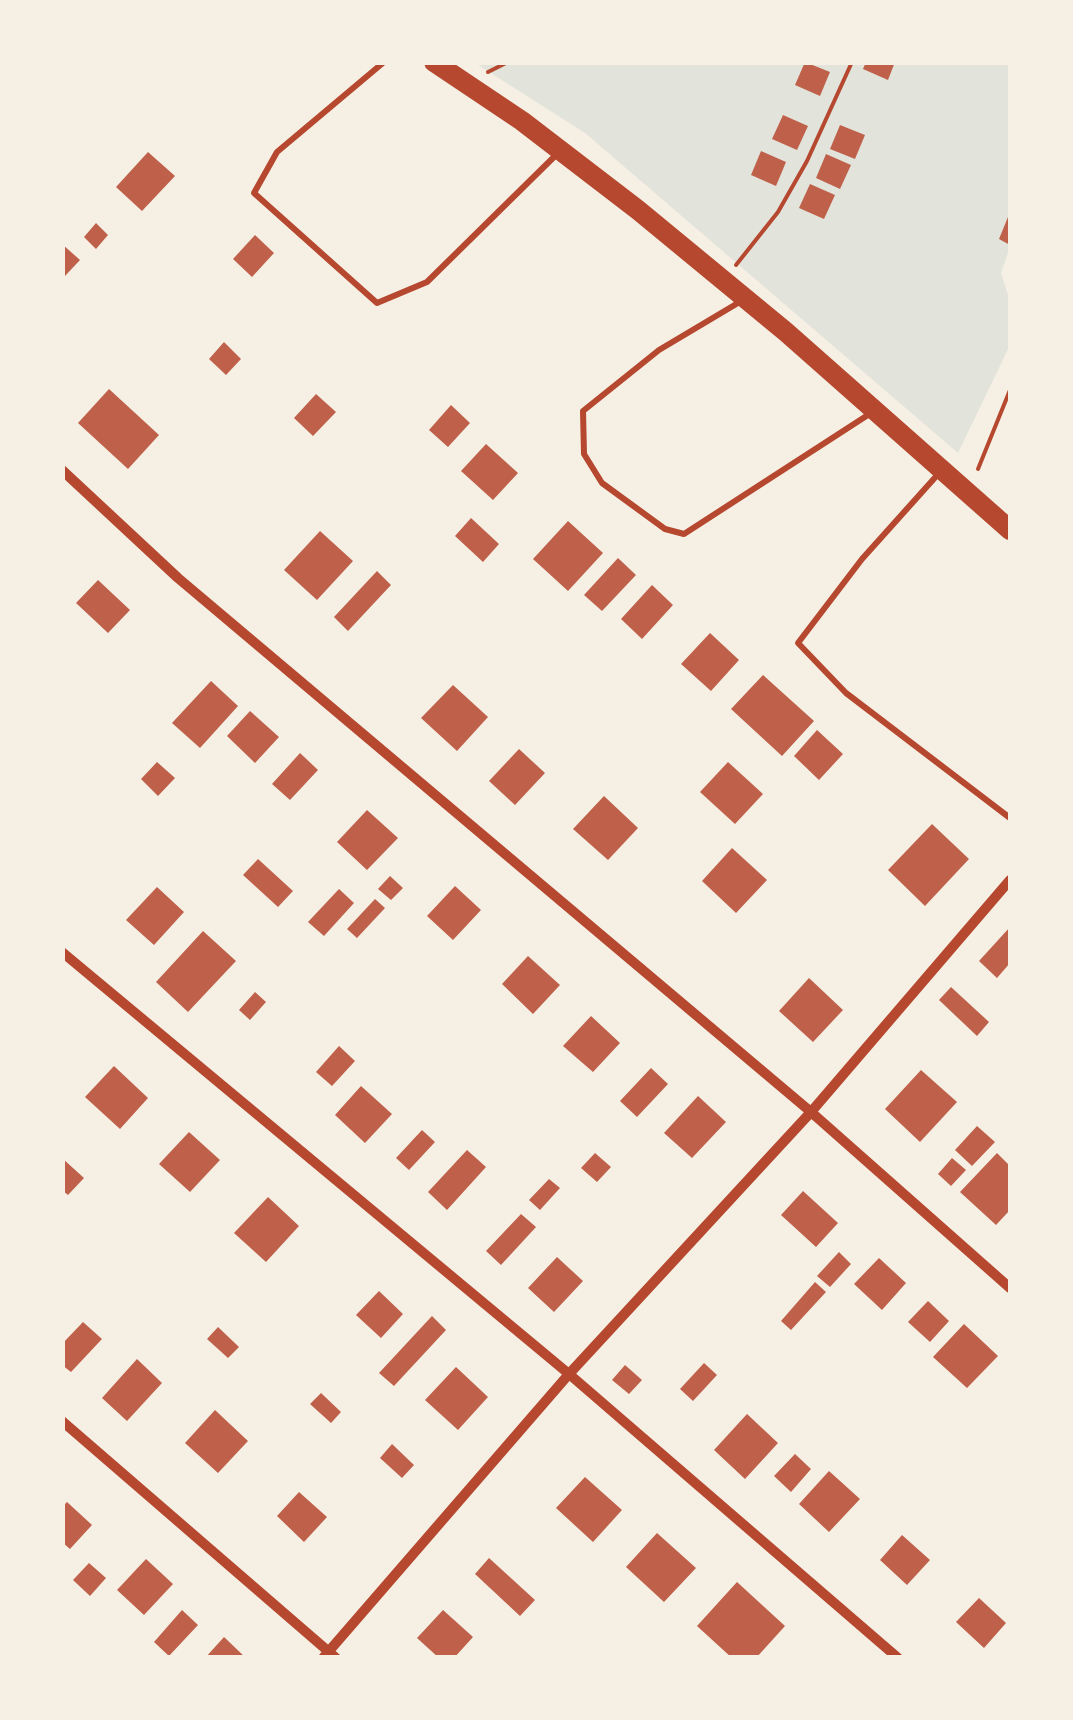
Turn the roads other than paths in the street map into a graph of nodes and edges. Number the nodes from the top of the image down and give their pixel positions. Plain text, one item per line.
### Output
1 (384, 62) edge
2 (434, 62) edge
3 (561, 150) junction
4 (744, 299) junction
5 (875, 410) junction
6 (62, 470) edge
7 (942, 470) junction
8 (1010, 530) edge
9 (1010, 818) edge
10 (1010, 880) edge
11 (62, 952) edge
12 (811, 1112) junction
13 (1010, 1288) edge
14 (569, 1374) junction
15 (62, 1420) edge
16 (329, 1655) edge
17 (898, 1658) edge

1 - 3 lane
2 - 3 main road
3 - 4 main road
4 - 5 main road
4 - 5 lane
5 - 7 main road
6 - 12 street
7 - 8 main road
7 - 9 lane
10 - 12 street
11 - 14 street
12 - 13 street
12 - 14 street
14 - 16 street
14 - 17 street
15 - 16 street

